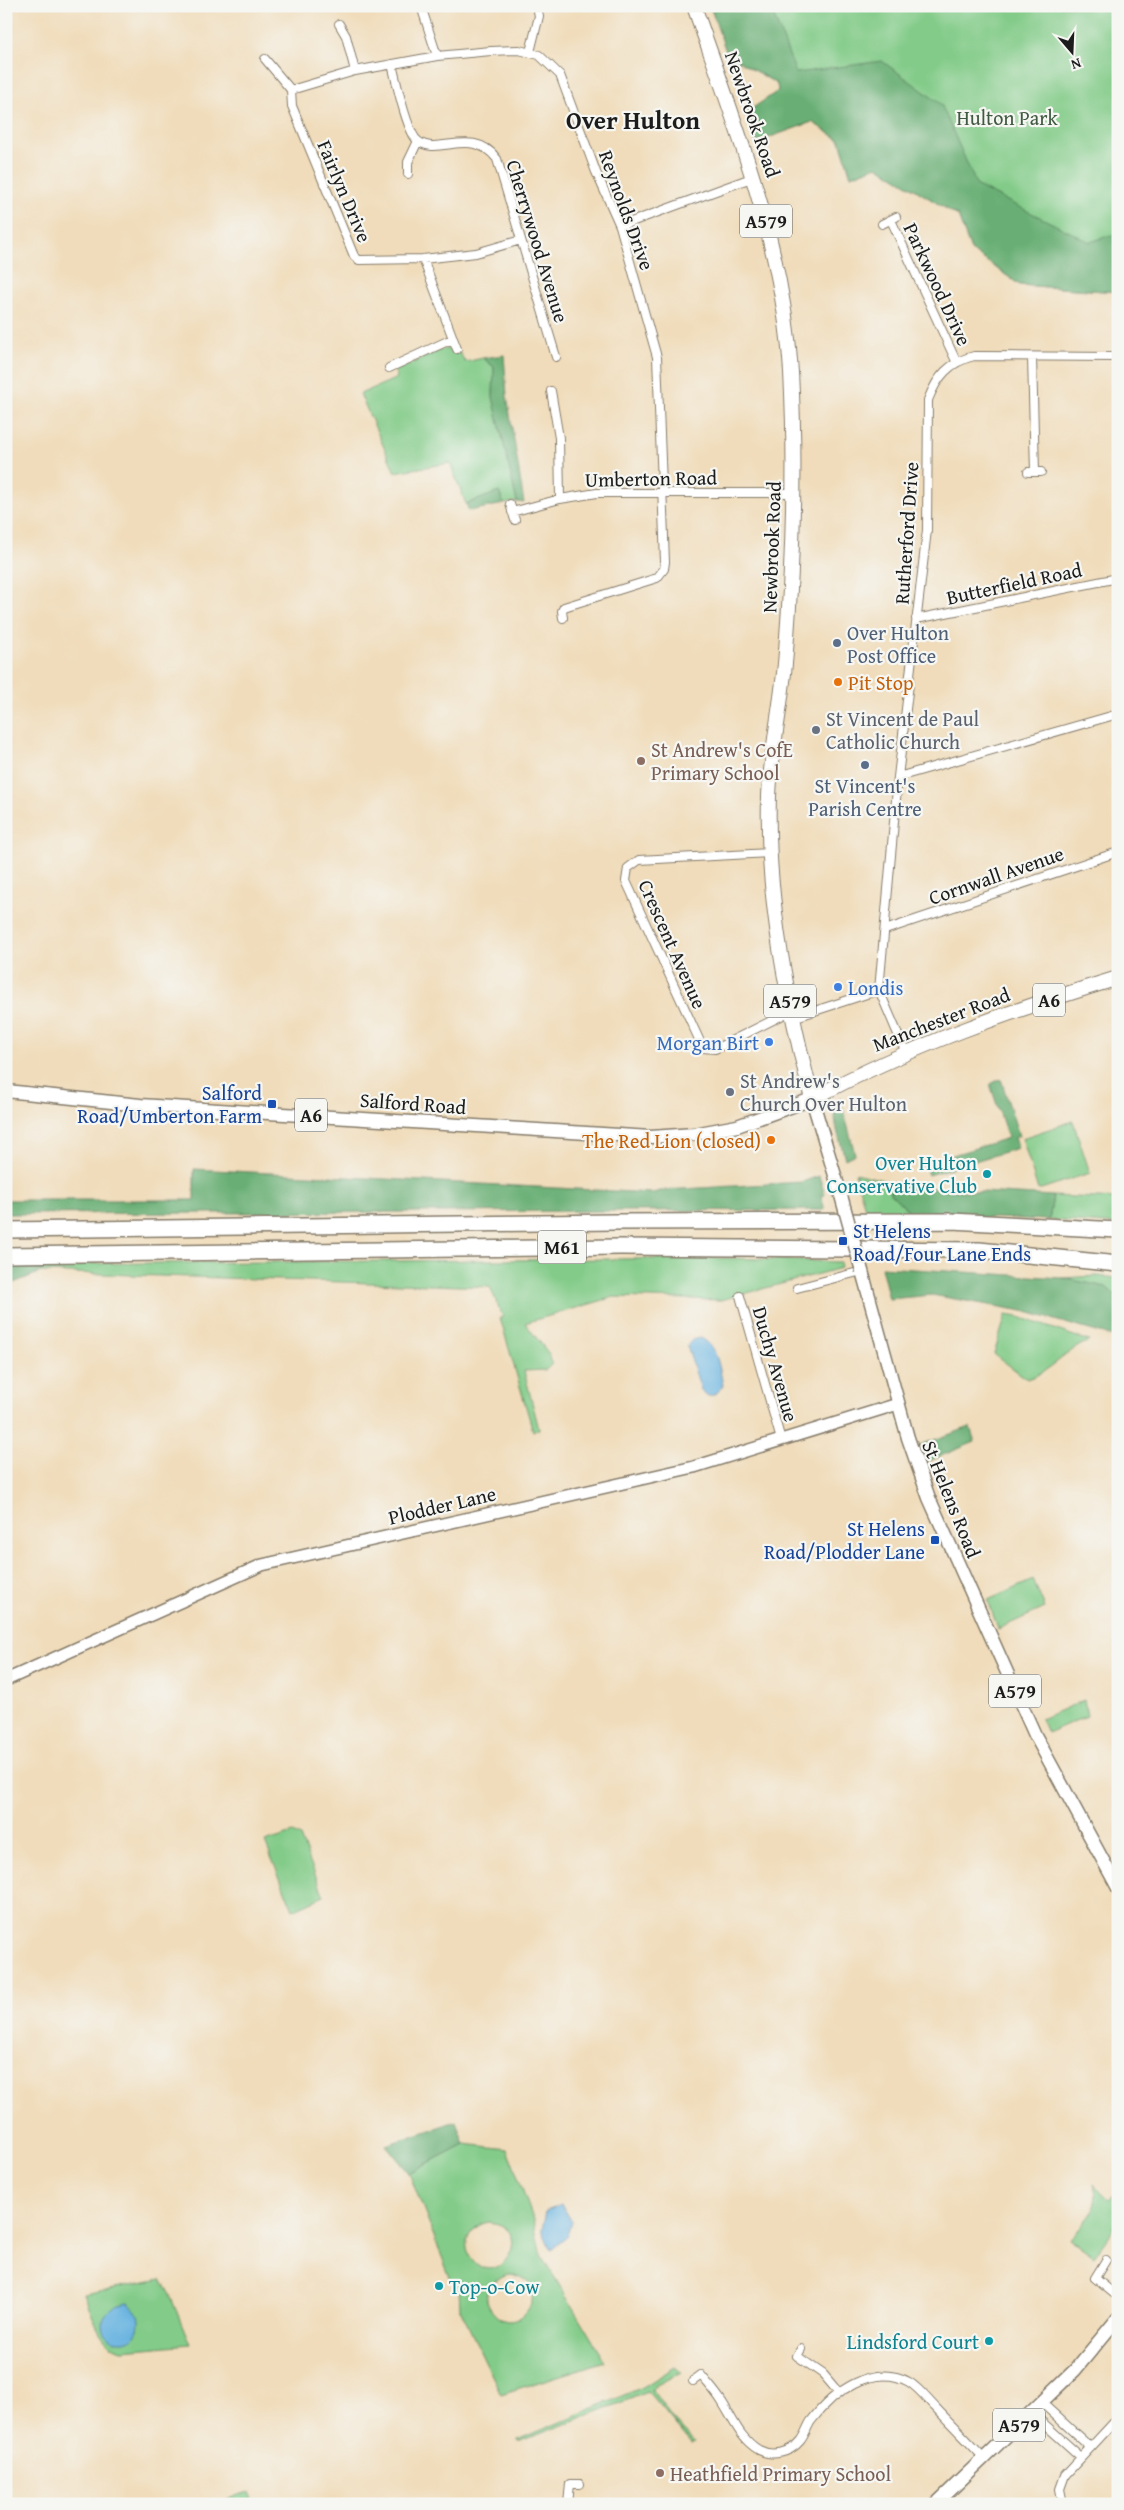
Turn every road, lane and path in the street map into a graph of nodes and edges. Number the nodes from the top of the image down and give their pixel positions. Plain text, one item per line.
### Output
1 (421, 6) edge
2 (537, 6) edge
3 (694, 6) edge
4 (339, 24) dead end
5 (530, 52) junction
6 (437, 56) junction
7 (265, 59) dead end
8 (392, 64) junction
9 (355, 71) junction
10 (291, 90) junction
11 (418, 142) junction
12 (408, 174) dead end
13 (754, 176) junction
14 (882, 224) dead end
15 (620, 226) junction
16 (521, 240) junction
17 (423, 259) junction
18 (452, 339) junction
19 (457, 349) dead end
20 (556, 357) dead end
21 (1032, 357) junction
22 (1118, 357) edge
23 (956, 361) junction
24 (389, 368) dead end
25 (549, 396) dead end
26 (1034, 472) dead end
27 (663, 492) junction
28 (793, 493) junction
29 (560, 499) junction
30 (512, 512) dead end
31 (1118, 578) edge
32 (563, 618) dead end
33 (916, 619) junction
34 (1118, 714) edge
35 (898, 777) junction
36 (1118, 852) edge
37 (770, 853) junction
38 (885, 930) junction
39 (1118, 978) edge
40 (880, 990) junction
41 (792, 1015) junction
42 (906, 1052) junction
43 (6, 1091) edge
44 (812, 1099) junction
45 (6, 1230) edge
46 (1118, 1230) edge
47 (6, 1255) edge
48 (1118, 1264) edge
49 (859, 1275) junction
50 (797, 1288) dead end
51 (740, 1296) dead end
52 (898, 1404) junction
53 (781, 1440) junction
54 (6, 1680) edge
55 (1118, 1888) edge
56 (1106, 2260) dead end
57 (1118, 2297) edge
58 (1118, 2318) edge
59 (801, 2349) dead end
60 (693, 2381) dead end
61 (839, 2393) junction
62 (1042, 2403) junction
63 (1032, 2413) junction
64 (1118, 2418) edge
65 (1090, 2447) junction
66 (1081, 2457) junction
67 (984, 2458) junction
68 (580, 2484) dead end
69 (568, 2504) edge
70 (936, 2504) edge
71 (1063, 2504) edge

1 - 6 street
2 - 5 street
3 - 13 highway, Newbrook Road / A579
4 - 9 street
5 - 6 street, Reynolds Drive
5 - 15 street, Reynolds Drive
6 - 8 street, Reynolds Drive
7 - 10 street
8 - 9 street, Reynolds Drive
8 - 11 street
9 - 10 street, Reynolds Drive
10 - 17 street, Fairlyn Drive
11 - 12 street
11 - 16 street, Cherrywood Avenue
13 - 15 street
13 - 28 highway, Newbrook Road / A579
14 - 23 street, Parkwood Drive
15 - 27 street, Reynolds Drive
16 - 17 street, Fairlyn Drive
16 - 20 street, Cherrywood Avenue
17 - 18 street
18 - 19 street
18 - 24 street
21 - 22 street
21 - 23 street
21 - 26 street
23 - 33 street, Rutherford Drive
25 - 29 street
27 - 28 street, Umberton Road
27 - 29 street, Umberton Road
27 - 32 street, Reynolds Drive
28 - 37 highway, Newbrook Road / A579
29 - 30 street, Umberton Road
31 - 33 street, Butterfield Road
33 - 35 street, Rutherford Drive
34 - 35 street
35 - 38 street, Rutherford Drive
36 - 38 street, Cornwall Avenue
37 - 41 highway, Newbrook Road / A579
37 - 41 street, Crescent Avenue
38 - 40 street, Rutherford Drive
39 - 42 highway, Manchester Road / A6
40 - 41 street
40 - 42 street, Rutherford Drive
41 - 44 highway, Newbrook Road / A579
42 - 44 highway, Manchester Road / A6
43 - 44 main road, Salford Road / A6
44 - 49 main road, St Helens Road / A579, bridge
45 - 46 highway, M61
47 - 48 highway, M61
49 - 50 street
49 - 52 main road, St Helens Road / A579
51 - 53 street, Duchy Avenue
52 - 53 main road, Plodder Lane
52 - 55 main road, St Helens Road / A579
53 - 54 main road, Plodder Lane
56 - 57 street
58 - 62 main road, A579
59 - 61 street
60 - 61 street
61 - 67 street
62 - 63 main road, A579
62 - 65 street
63 - 66 street
63 - 67 main road, A579
64 - 65 street
65 - 66 street
66 - 71 street
67 - 70 main road, A579
68 - 69 street

